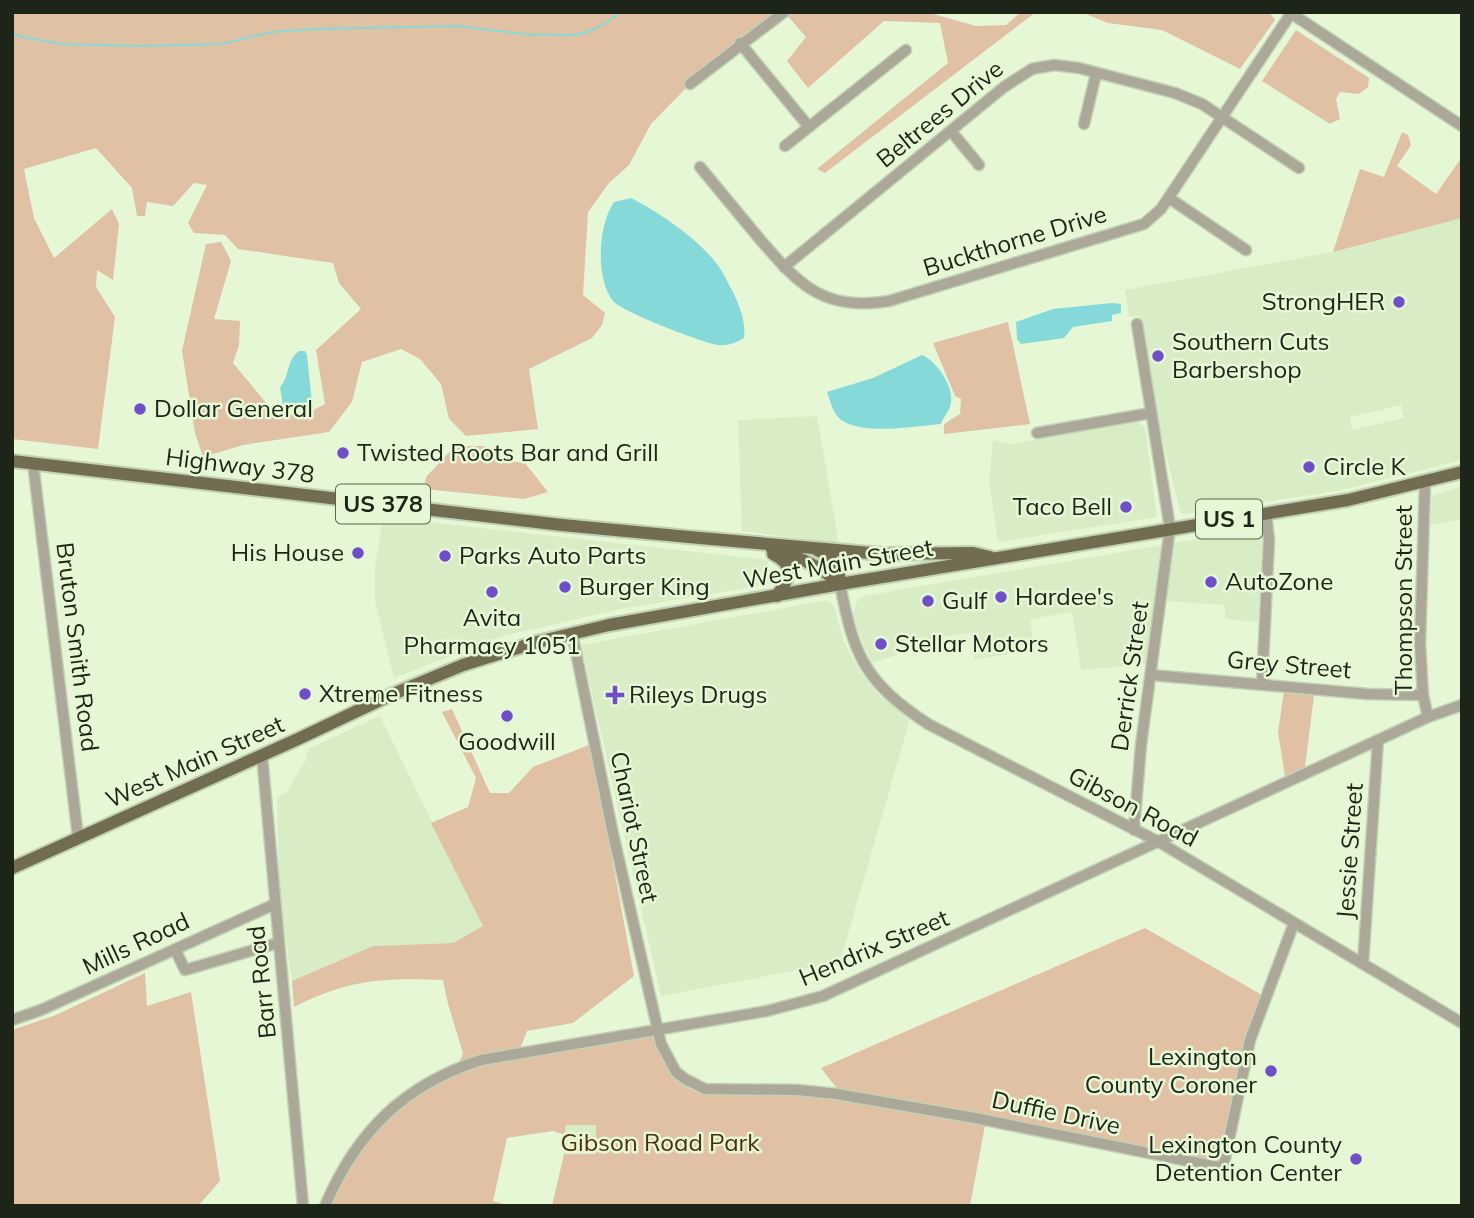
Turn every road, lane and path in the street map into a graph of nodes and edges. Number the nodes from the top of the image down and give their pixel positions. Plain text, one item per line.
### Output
1 (784, 12) edge
2 (1291, 13) edge
3 (740, 43) junction
4 (906, 50) dead end
5 (1096, 74) junction
6 (690, 84) dead end
7 (1223, 118) junction
8 (1084, 124) dead end
9 (1462, 126) edge
10 (809, 127) junction
11 (951, 131) junction
12 (785, 146) dead end
13 (979, 164) dead end
14 (699, 167) dead end
15 (1299, 168) dead end
16 (1169, 198) junction
17 (1245, 250) dead end
18 (784, 267) junction
19 (1137, 324) dead end
20 (1152, 412) junction
21 (1037, 433) dead end
22 (12, 461) edge
23 (33, 463) junction
24 (1462, 472) edge
25 (1425, 483) junction
26 (1266, 513) junction
27 (1170, 528) junction
28 (754, 544) junction
29 (805, 547) junction
30 (994, 558) junction
31 (840, 584) junction
32 (777, 596) junction
33 (572, 633) junction
34 (1151, 675) junction
35 (1262, 683) junction
36 (1423, 695) junction
37 (1462, 705) edge
38 (1428, 717) junction
39 (1378, 740) junction
40 (262, 755) junction
41 (1135, 830) junction
42 (78, 837) junction
43 (1159, 842) junction
44 (12, 868) edge
45 (275, 904) junction
46 (1294, 923) junction
47 (278, 943) junction
48 (174, 949) junction
49 (1363, 964) junction
50 (12, 1020) edge
51 (1462, 1023) edge
52 (657, 1029) junction
53 (303, 1206) edge
54 (325, 1206) edge

1 - 3 street
2 - 7 street, Buckthorne Drive
2 - 9 street
3 - 6 street
3 - 10 street
4 - 10 street
5 - 7 street, Beltrees Drive
5 - 8 street
5 - 11 street, Beltrees Drive
7 - 15 street, Beltrees Drive
7 - 16 street, Buckthorne Drive
10 - 12 street
11 - 13 street
11 - 18 street, Beltrees Drive
14 - 18 street, Buckthorne Drive
16 - 17 street
16 - 18 street, Buckthorne Drive
19 - 20 street, Derrick Street
20 - 21 street
20 - 27 street, Derrick Street
22 - 23 main road, Highway 378 / US 378
23 - 28 main road, Highway 378 / US 378
23 - 42 street, Bruton Smith Road
24 - 25 main road, West Main Street / US 1
25 - 26 main road, West Main Street / US 1
25 - 36 street, Thompson Street
26 - 27 main road, West Main Street / US 1
26 - 35 street
27 - 30 main road, West Main Street / US 1
27 - 34 street, Derrick Street
28 - 29 main road, US 378
28 - 31 main road, US 378
28 - 32 main road
29 - 30 main road, US 378
29 - 31 main road
30 - 31 main road, West Main Street / US 1
31 - 32 main road, West Main Street / US 1
31 - 41 street, Gibson Road
32 - 33 main road, West Main Street / US 1
33 - 40 main road, West Main Street / US 1
33 - 52 street, Chariot Street
34 - 35 street, Grey Street
34 - 41 street, Derrick Street
35 - 36 street, Grey Street
36 - 38 street, Thompson Street
37 - 38 street, Hendrix Street
38 - 39 street, Hendrix Street
39 - 43 street, Hendrix Street
39 - 49 street, Jessie Street
40 - 42 main road, West Main Street / US 1
40 - 45 street, Barr Road
41 - 43 street, Gibson Road
42 - 44 main road, West Main Street / US 1
43 - 46 street, Gibson Road
43 - 52 street, Hendrix Street
45 - 47 street, Barr Road
45 - 48 street, Mills Road
46 - 49 street, Gibson Road
46 - 52 street, Duffie Drive
47 - 48 street
47 - 53 street, Barr Road
48 - 50 street, Mills Road
49 - 51 street, Gibson Road
52 - 54 street, Hendrix Street

